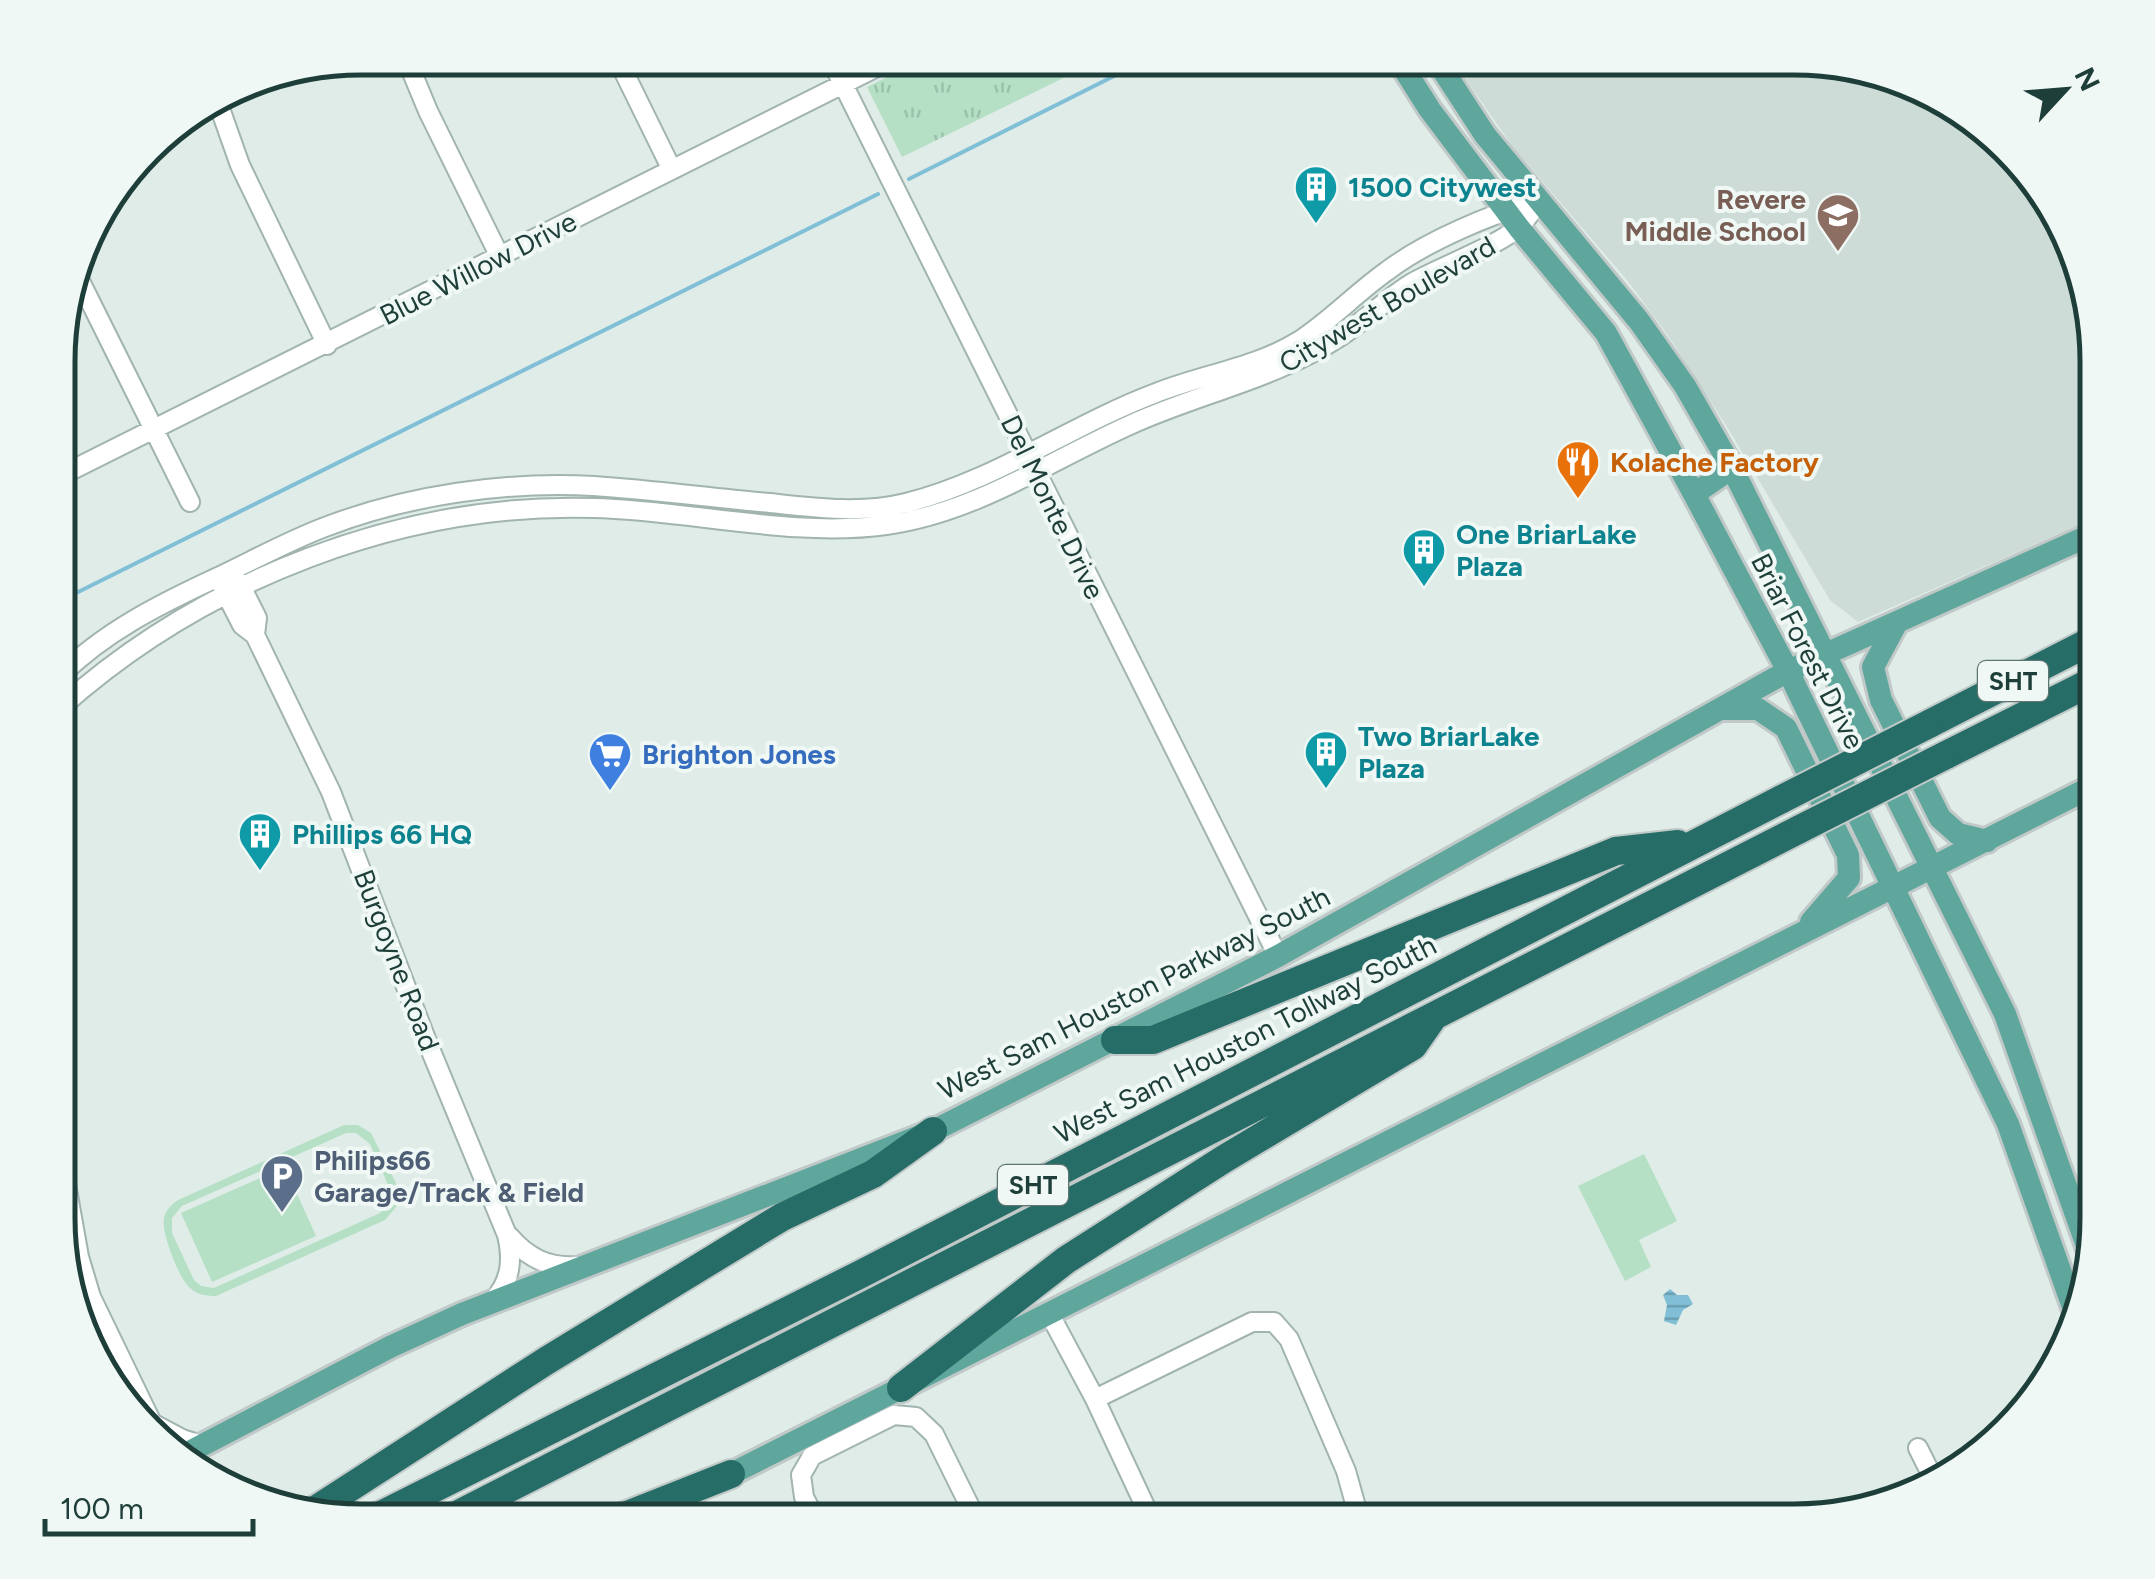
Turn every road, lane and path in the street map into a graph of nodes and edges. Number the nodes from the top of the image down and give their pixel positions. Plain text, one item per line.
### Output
1 (413, 75) edge
2 (625, 75) edge
3 (838, 75) edge
4 (860, 75) edge
5 (1408, 76) edge
6 (1446, 76) edge
7 (842, 84) junction
8 (220, 112) edge
9 (672, 170) junction
10 (1540, 200) junction
11 (1512, 219) junction
12 (500, 257) junction
13 (84, 290) edge
14 (327, 345) junction
15 (154, 429) junction
16 (1026, 454) junction
17 (75, 468) edge
18 (1732, 468) junction
19 (1035, 472) junction
20 (1694, 494) junction
21 (190, 502) dead end
22 (2079, 540) edge
23 (225, 573) junction
24 (235, 593) junction
25 (1896, 624) junction
26 (2079, 647) edge
27 (1824, 654) junction
28 (75, 661) edge
29 (1788, 672) junction
30 (2079, 688) edge
31 (75, 694) edge
32 (1716, 710) junction
33 (2079, 793) edge
34 (1987, 841) junction
35 (1694, 842) junction
36 (1931, 868) junction
37 (1890, 887) junction
38 (1806, 929) junction
39 (1278, 956) junction
40 (1436, 1014) junction
41 (1116, 1040) junction
42 (933, 1132) junction
43 (2079, 1223) edge
44 (508, 1234) junction
45 (78, 1253) edge
46 (592, 1262) junction
47 (2069, 1295) edge
48 (494, 1301) junction
49 (1049, 1312) junction
50 (901, 1388) junction
51 (138, 1397) edge
52 (1095, 1399) junction
53 (177, 1437) edge
54 (202, 1445) junction
55 (1918, 1448) dead end
56 (193, 1449) edge
57 (1929, 1470) edge
58 (731, 1474) junction
59 (328, 1502) edge
60 (405, 1503) edge
61 (481, 1503) edge
62 (657, 1503) edge
63 (673, 1503) edge
64 (807, 1503) edge
65 (968, 1503) edge
66 (1144, 1504) edge
67 (1355, 1504) edge

1 - 12 street
2 - 9 street
3 - 7 street, Del Monte Drive
4 - 7 street, Blue Willow Drive
5 - 11 main road, Briar Forest Drive
6 - 10 main road, Briar Forest Drive
7 - 9 street, Blue Willow Drive
7 - 16 street, Del Monte Drive
8 - 14 street
9 - 12 street, Blue Willow Drive
10 - 11 street, Citywest Boulevard
10 - 18 main road, Briar Forest Drive
11 - 16 street, Citywest Boulevard
11 - 19 street, Citywest Boulevard
11 - 20 main road, Briar Forest Drive
12 - 14 street, Blue Willow Drive
13 - 15 street
14 - 15 street, Blue Willow Drive
15 - 17 street, Blue Willow Drive
15 - 21 street
16 - 19 street, Del Monte Drive
16 - 23 street, Citywest Boulevard
18 - 20 main road
18 - 27 main road, Briar Forest Drive
19 - 24 street, Citywest Boulevard
19 - 39 street, Del Monte Drive
20 - 29 main road, Briar Forest Drive
22 - 25 main road, West Sam Houston Parkway South
23 - 24 street, Burgoyne Road
23 - 28 street, Citywest Boulevard
24 - 31 street, Citywest Boulevard
24 - 44 street, Burgoyne Road
25 - 27 main road, West Sam Houston Parkway South
25 - 34 main road
26 - 35 highway, West Sam Houston Tollway South / SHT, bridge
27 - 29 main road, West Sam Houston Parkway South
27 - 36 main road, Briar Forest Drive
29 - 32 main road, West Sam Houston Parkway South
29 - 37 main road, Briar Forest Drive
30 - 40 highway, SHT, bridge
32 - 38 main road
32 - 39 main road, West Sam Houston Parkway South
33 - 34 main road
34 - 36 main road
35 - 41 highway
35 - 60 highway, West Sam Houston Tollway South / SHT
36 - 37 main road
36 - 43 main road, Briar Forest Drive
37 - 38 main road
37 - 47 main road, Briar Forest Drive
38 - 49 main road
39 - 41 main road, West Sam Houston Parkway South
40 - 50 highway
40 - 61 highway, SHT
41 - 42 main road, West Sam Houston Parkway South
42 - 46 main road, West Sam Houston Parkway South
42 - 59 highway
44 - 46 street, Burgoyne Road
44 - 48 street, Burgoyne Road
45 - 51 street
46 - 48 main road, West Sam Houston Parkway South
48 - 54 main road, West Sam Houston Parkway South
49 - 50 main road
49 - 52 street
50 - 58 main road
52 - 66 street
52 - 67 street
53 - 54 street
54 - 56 main road, West Sam Houston Parkway South
55 - 57 street
58 - 62 highway
58 - 63 main road
64 - 65 street

